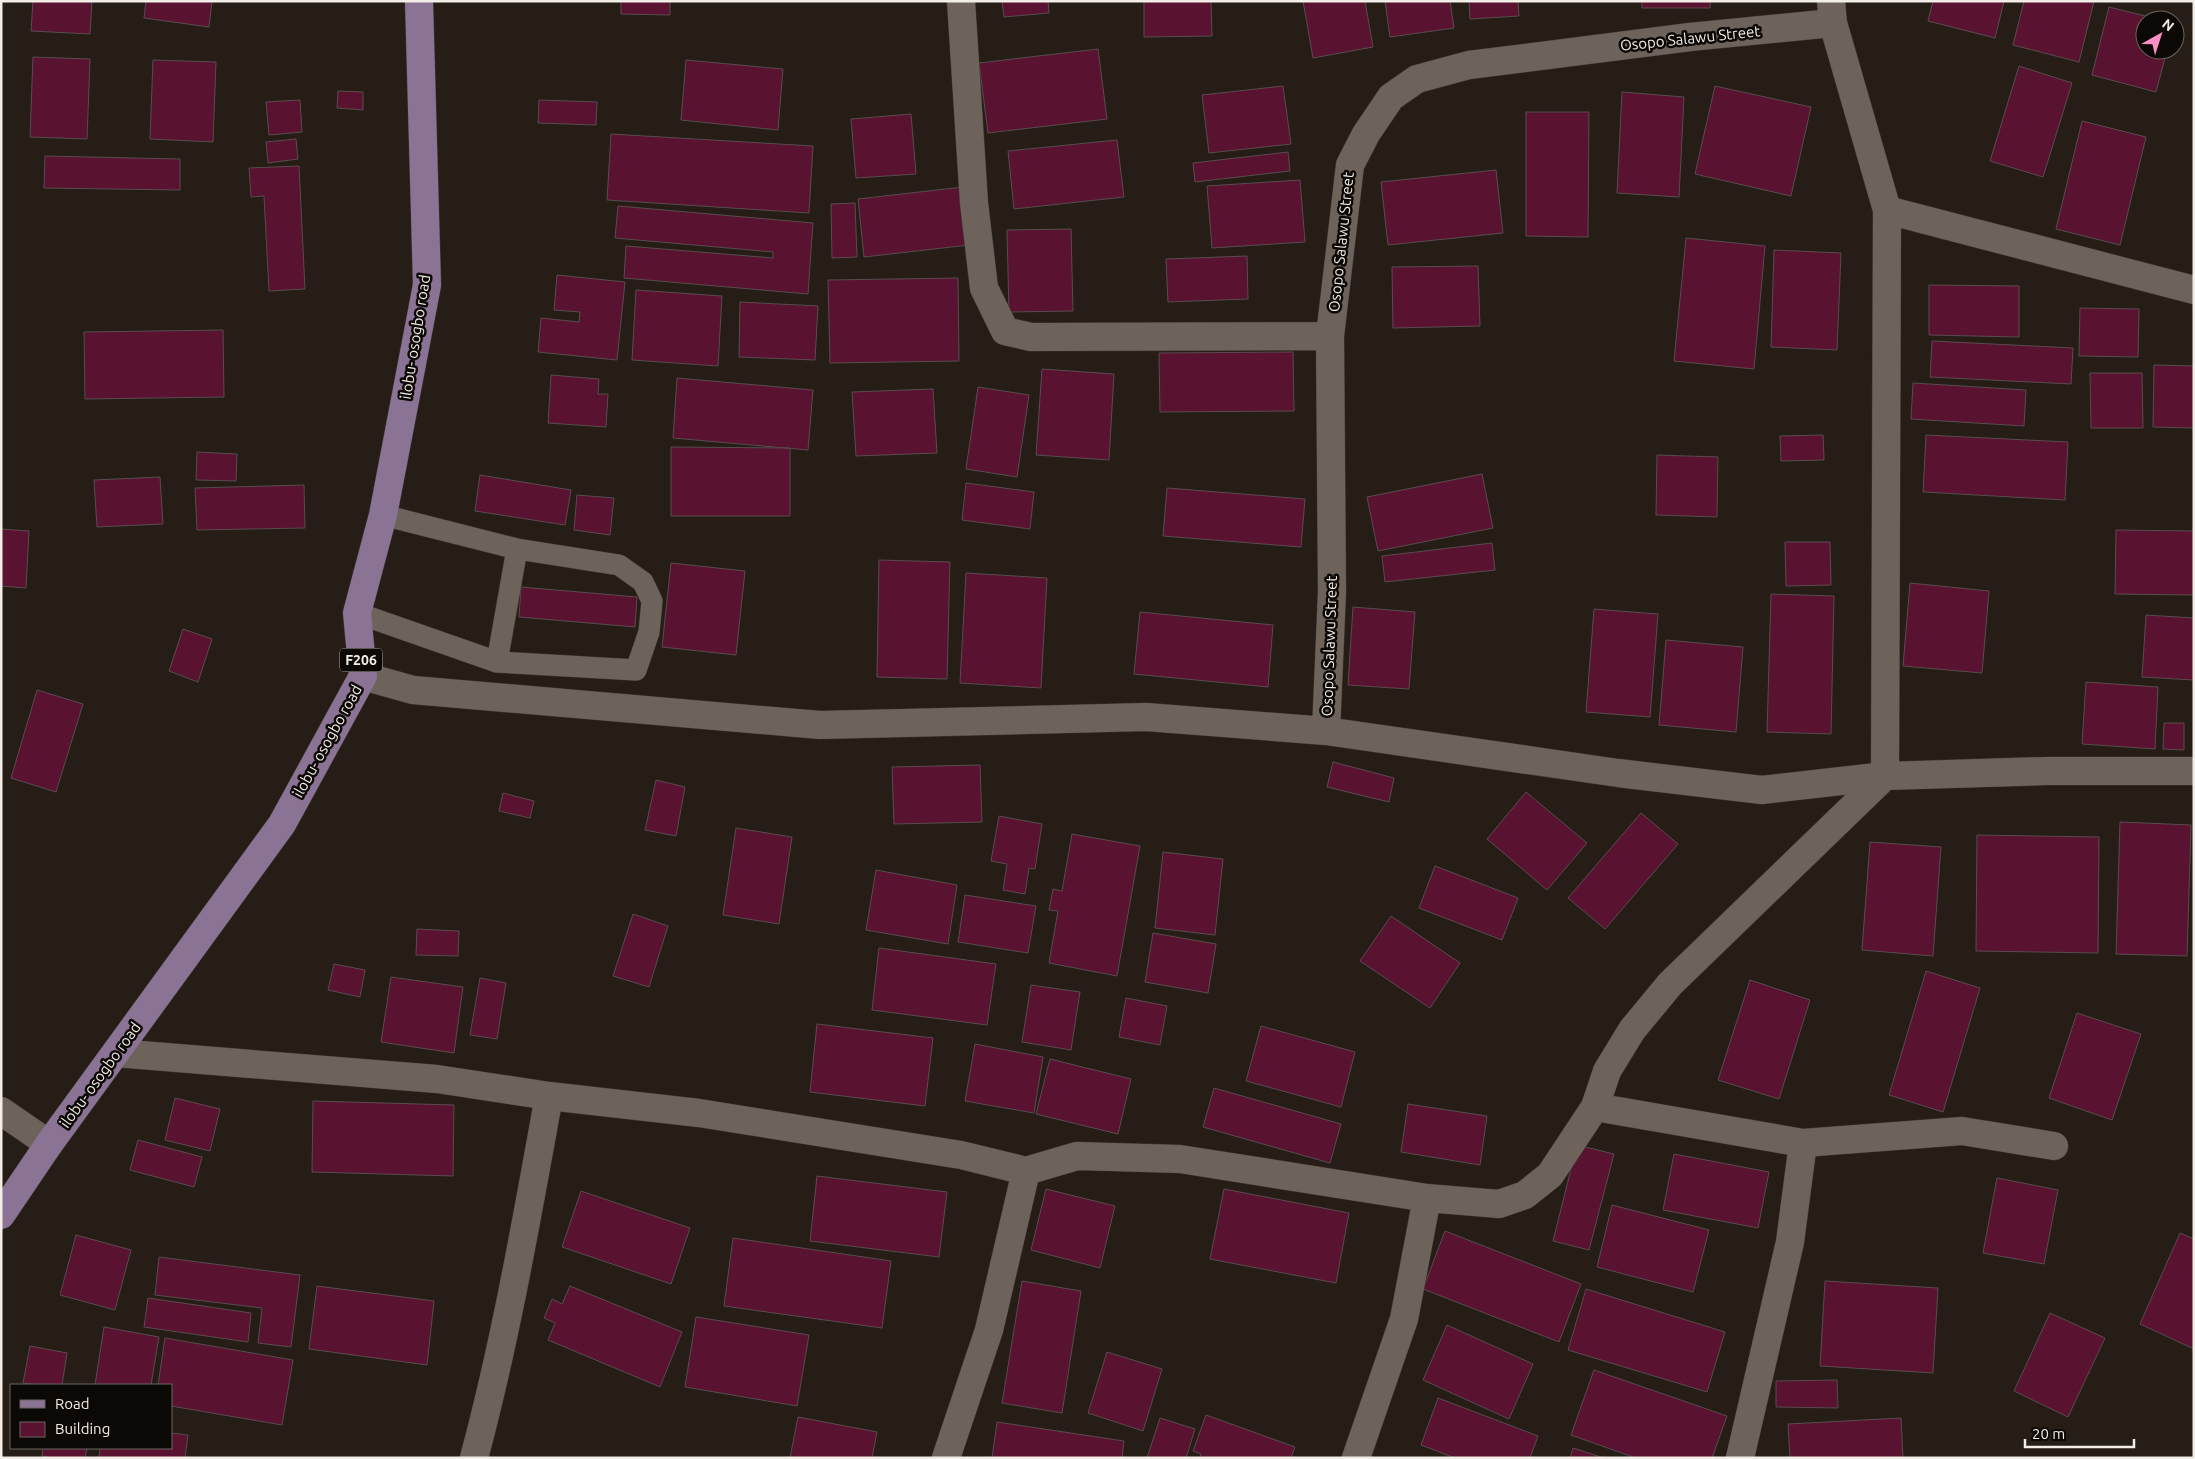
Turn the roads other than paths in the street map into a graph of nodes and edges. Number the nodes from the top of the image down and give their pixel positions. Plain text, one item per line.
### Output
1 (419, 1) edge
2 (961, 1) edge
3 (1832, 12) edge
4 (1887, 210) junction
5 (2194, 290) edge
6 (1330, 336) junction
7 (383, 514) junction
8 (517, 549) junction
9 (357, 613) junction
10 (497, 662) junction
11 (363, 676) junction
12 (1326, 731) junction
13 (2194, 771) edge
14 (1885, 776) junction
15 (116, 1053) junction
16 (549, 1096) junction
17 (1595, 1107) junction
18 (1, 1111) edge
19 (1803, 1143) junction
20 (49, 1144) junction
21 (2054, 1146) dead end
22 (1026, 1171) junction
23 (1427, 1198) junction
24 (1, 1216) edge
25 (474, 1458) edge
26 (946, 1458) edge
27 (1356, 1458) edge
28 (1740, 1458) edge

1 - 7 main road, ilobu- osogbo road / F206
2 - 6 street
3 - 4 street
3 - 6 street, Osopo Salawu Street
4 - 5 street
4 - 14 street
6 - 12 street, Osopo Salawu Street
7 - 8 lane
7 - 9 main road, ilobu- osogbo road / F206
8 - 10 lane
8 - 10 lane
9 - 10 lane
9 - 11 main road, ilobu- osogbo road / F206
11 - 12 street
11 - 15 main road, ilobu- osogbo road / F206
12 - 14 street
13 - 14 street
14 - 17 street
15 - 16 street
15 - 20 main road, ilobu- osogbo road / F206
16 - 22 street
16 - 25 street
17 - 19 street
17 - 23 street
18 - 20 street
19 - 21 street
19 - 28 street
20 - 24 main road, ilobu- osogbo road / F206
22 - 23 street
22 - 26 street
23 - 27 street

